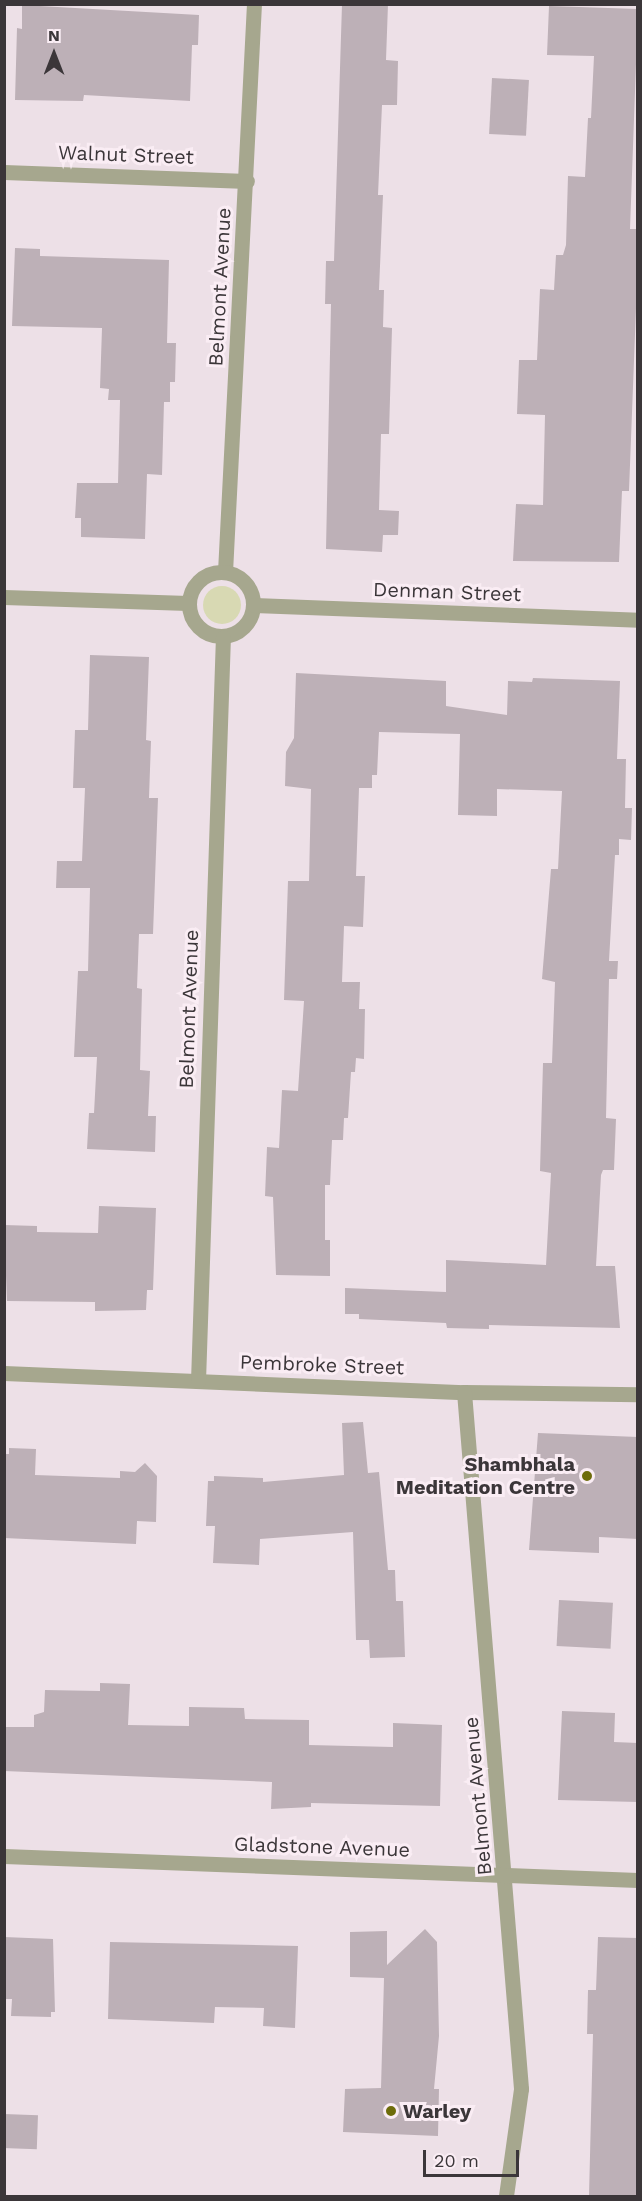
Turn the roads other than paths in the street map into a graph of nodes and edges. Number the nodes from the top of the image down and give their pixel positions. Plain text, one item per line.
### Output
1 (254, 4) edge
2 (4, 172) edge
3 (247, 181) junction
4 (225, 572) junction
5 (4, 597) edge
6 (188, 603) junction
7 (254, 605) junction
8 (638, 620) edge
9 (223, 638) junction
10 (4, 1373) edge
11 (198, 1381) junction
12 (464, 1392) junction
13 (638, 1395) edge
14 (4, 1856) edge
15 (506, 1875) junction
16 (638, 1880) edge
17 (506, 2196) edge

1 - 3 street, Belmont Avenue
2 - 3 street, Walnut Street
3 - 4 street, Belmont Avenue
4 - 6 street
4 - 7 street
5 - 6 street
6 - 9 street
7 - 8 street, Denman Street
7 - 9 street
9 - 11 street, Belmont Avenue
10 - 11 street, Pembroke Street
11 - 12 street, Pembroke Street
12 - 13 street, Pembroke Street
12 - 15 street, Belmont Avenue
14 - 15 street, Gladstone Avenue
15 - 16 street, Gladstone Avenue
15 - 17 street, Belmont Avenue

